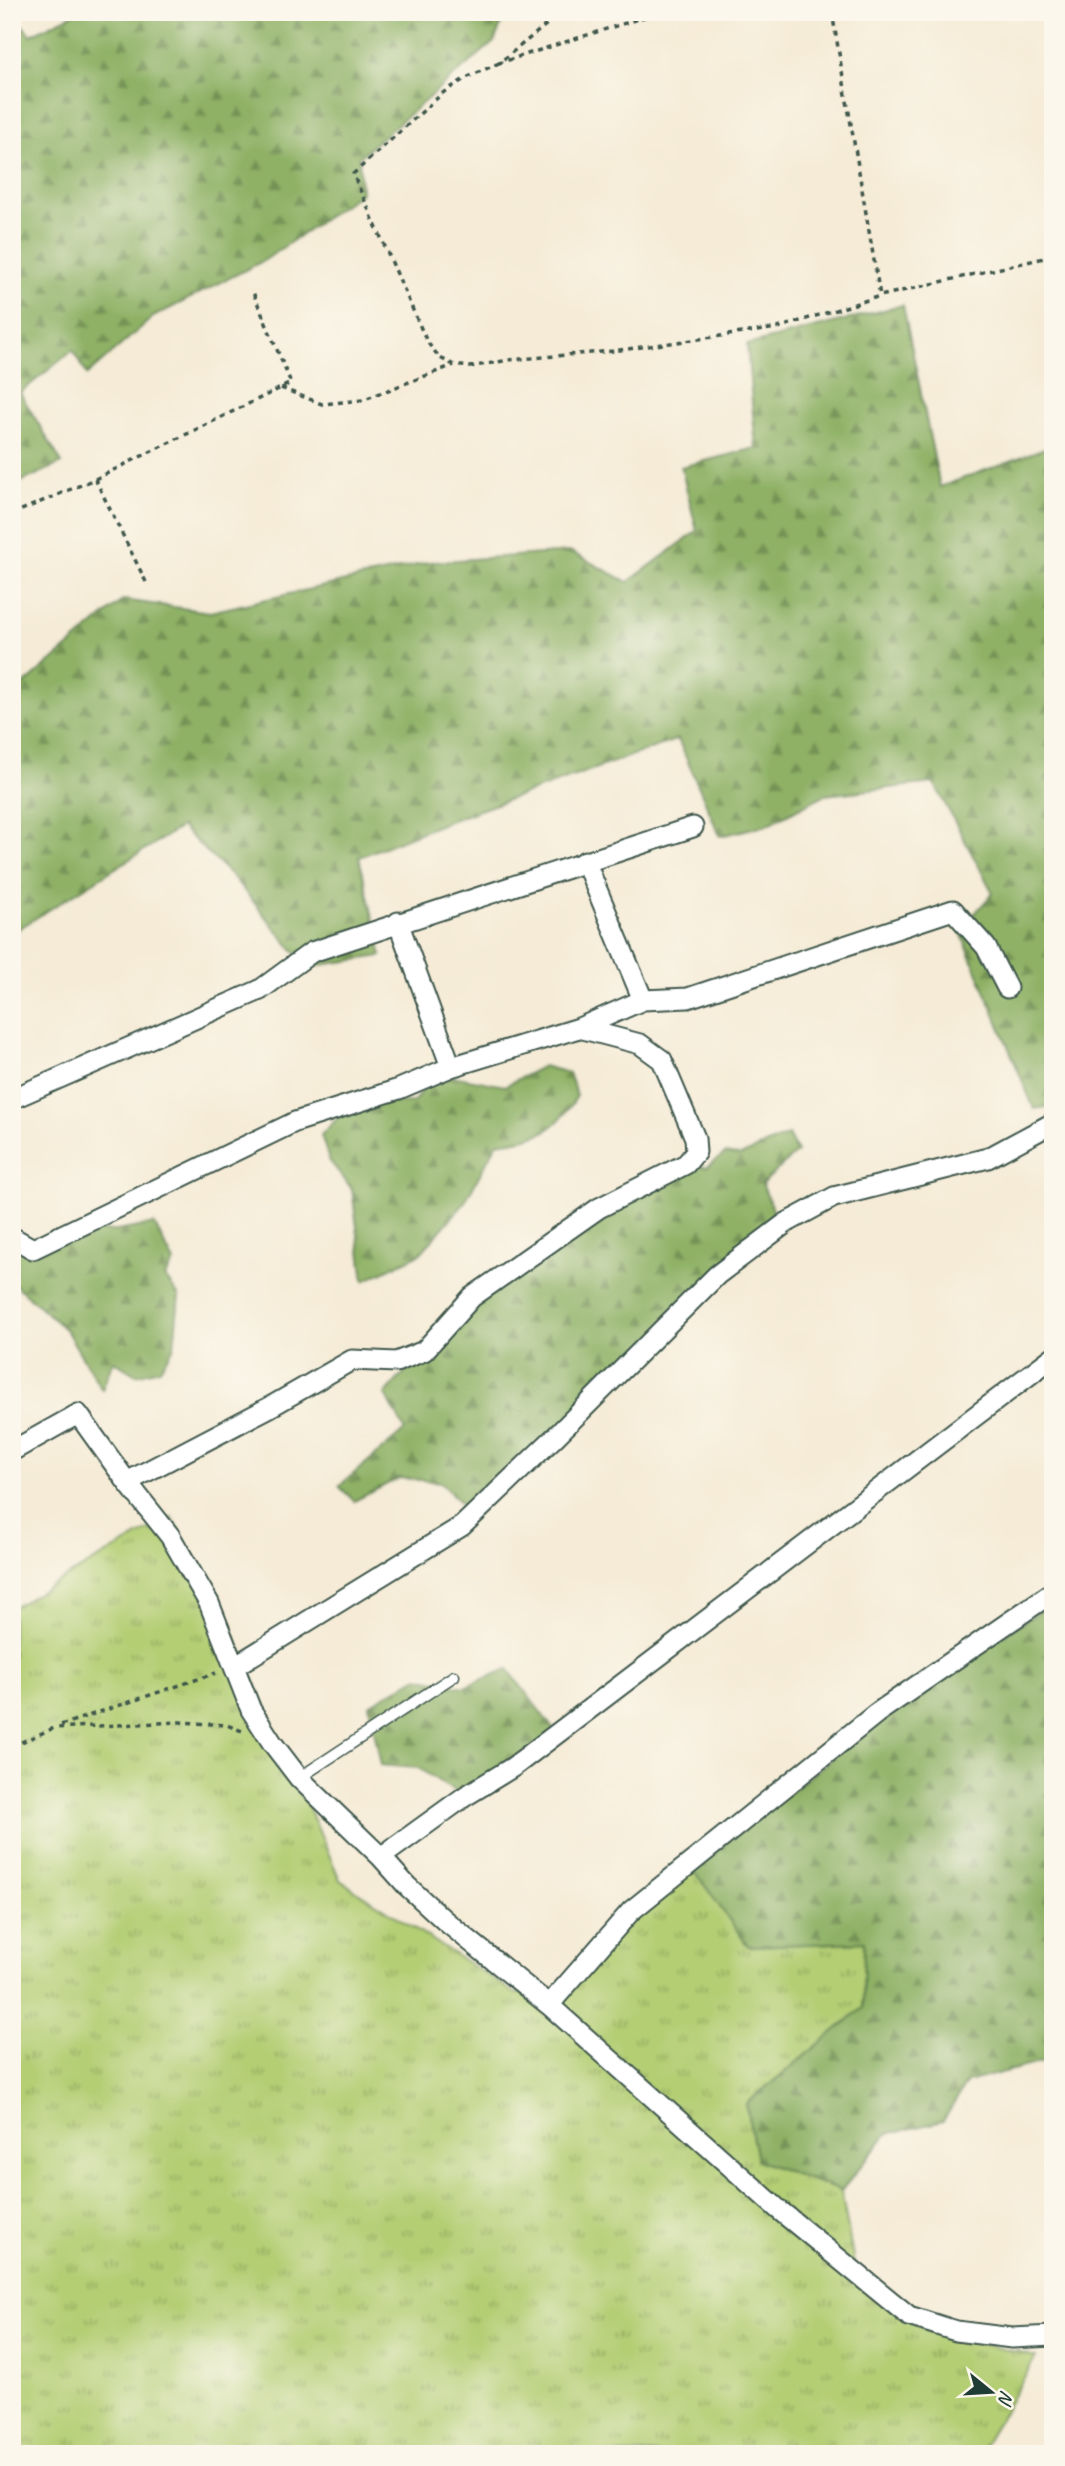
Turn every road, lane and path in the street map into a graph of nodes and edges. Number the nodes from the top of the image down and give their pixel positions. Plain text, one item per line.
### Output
1 (562, 12) edge
2 (660, 12) edge
3 (832, 12) edge
4 (499, 63) junction
5 (1053, 256) edge
6 (252, 290) dead end
7 (880, 296) junction
8 (454, 365) junction
9 (281, 388) junction
10 (95, 479) junction
11 (12, 514) edge
12 (148, 586) dead end
13 (693, 827) dead end
14 (585, 861) junction
15 (398, 922) junction
16 (1007, 988) dead end
17 (643, 1000) junction
18 (579, 1028) junction
19 (452, 1067) junction
20 (12, 1099) edge
21 (1053, 1123) edge
22 (12, 1237) edge
23 (1053, 1357) edge
24 (12, 1451) edge
25 (127, 1482) junction
26 (1053, 1592) edge
27 (235, 1666) junction
28 (454, 1676) dead end
29 (54, 1728) junction
30 (273, 1744) junction
31 (12, 1746) edge
32 (299, 1778) junction
33 (381, 1857) junction
34 (549, 2005) junction
35 (1053, 2336) edge

1 - 4 path
2 - 4 path
3 - 7 path
4 - 8 path
5 - 7 path
6 - 9 path
7 - 8 path
8 - 9 path
9 - 10 path
10 - 11 path
10 - 12 path
13 - 14 street
14 - 15 street
14 - 17 street
15 - 19 street
15 - 20 street
16 - 17 street
17 - 18 street
18 - 19 street
18 - 25 street
19 - 22 street
21 - 27 street
23 - 33 street
24 - 25 street
25 - 27 street
26 - 34 street
27 - 29 path
27 - 30 street
28 - 32 lane
29 - 30 path
29 - 31 path
30 - 32 street
32 - 33 street
33 - 34 street
34 - 35 street

